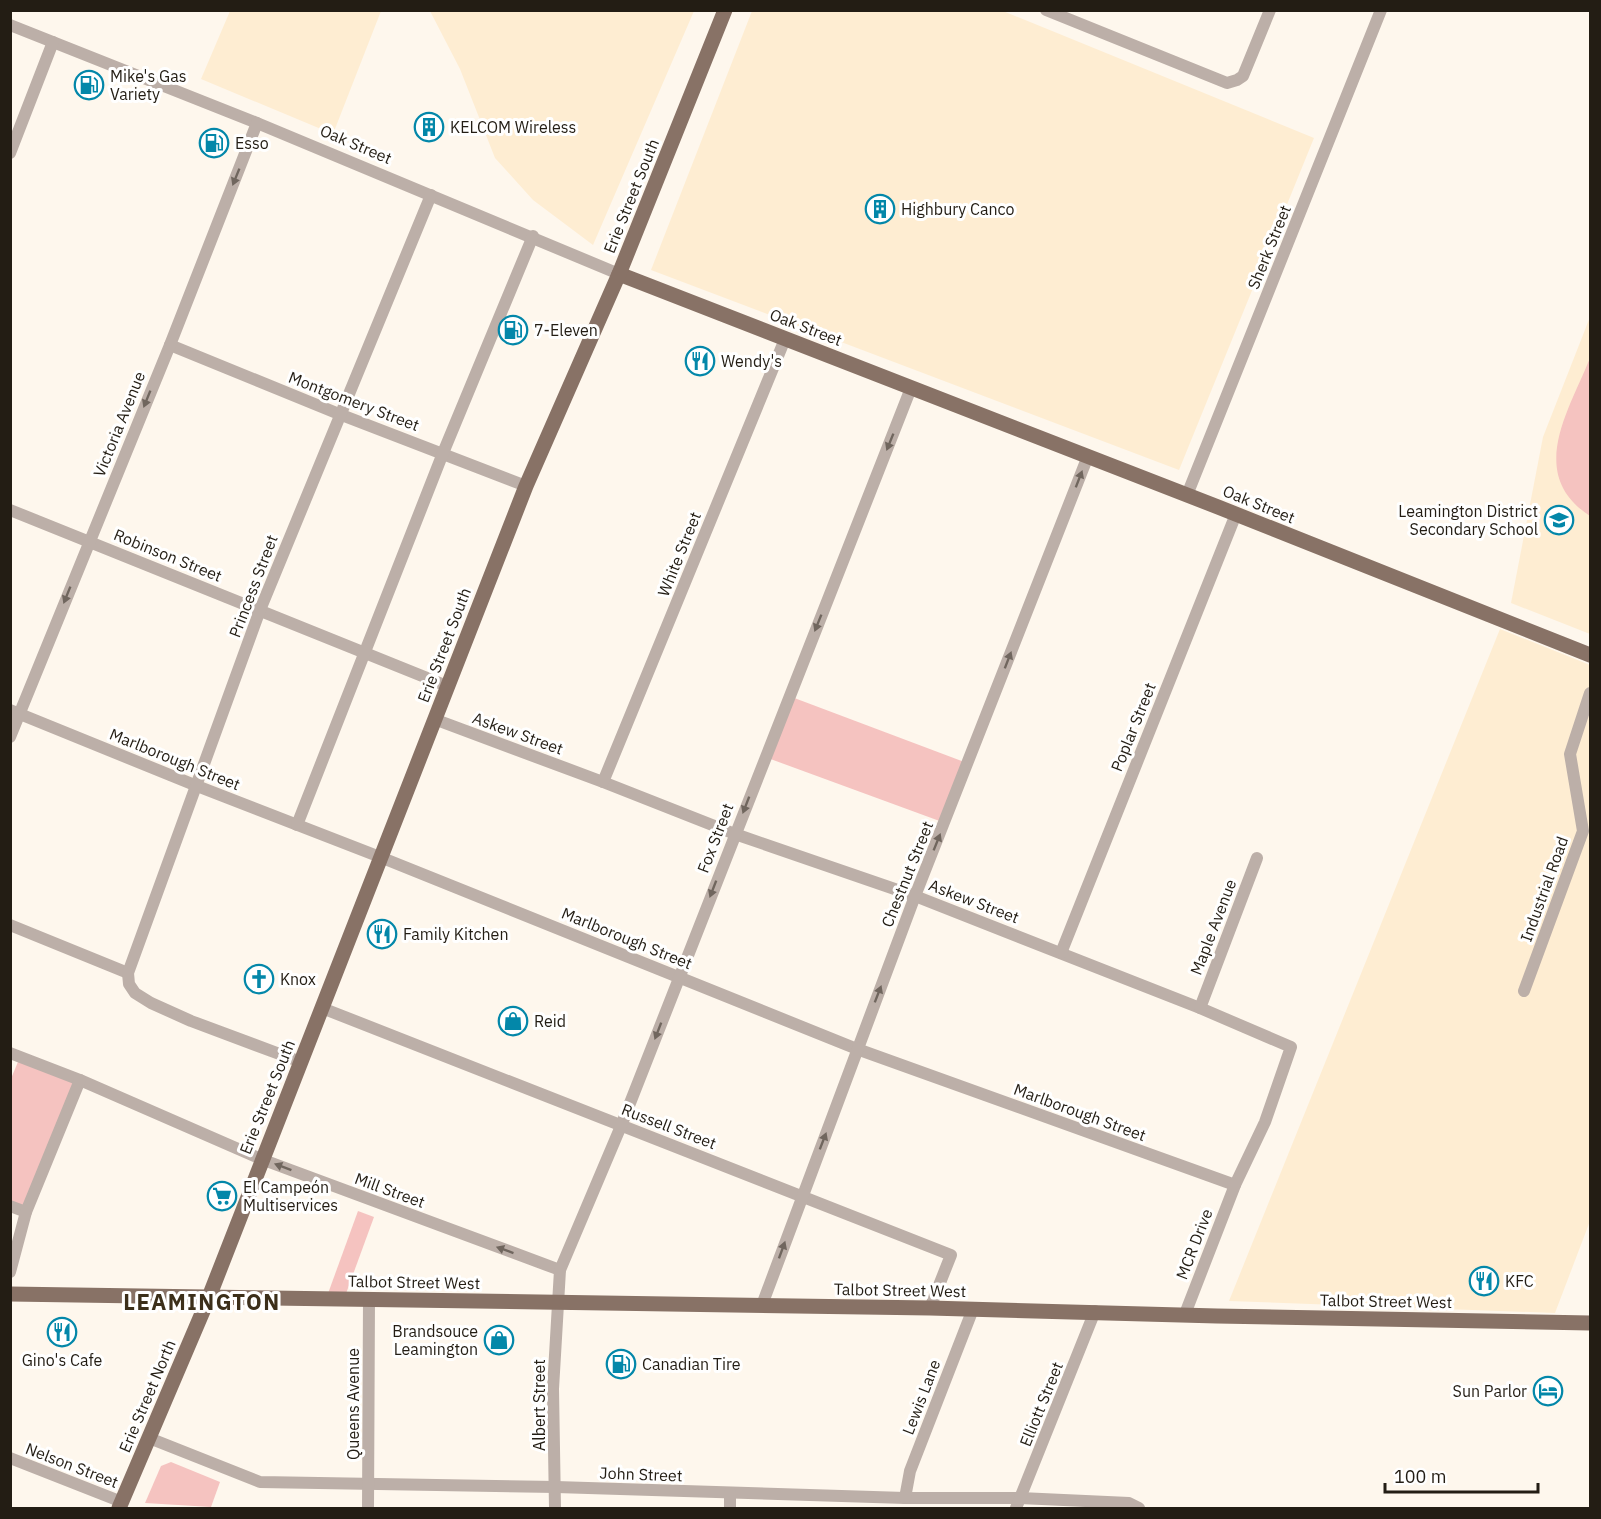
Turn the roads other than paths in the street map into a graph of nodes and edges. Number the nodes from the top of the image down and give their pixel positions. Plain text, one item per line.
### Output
1 (725, 10) edge
2 (1046, 10) edge
3 (1270, 10) edge
4 (1381, 10) edge
5 (1061, 13) edge
6 (10, 26) edge
7 (53, 42) junction
8 (257, 123) junction
9 (10, 153) edge
10 (431, 195) junction
11 (532, 236) junction
12 (619, 274) junction
13 (785, 339) junction
14 (170, 345) junction
15 (911, 388) junction
16 (339, 414) junction
17 (443, 453) junction
18 (1088, 456) junction
19 (526, 486) junction
20 (1187, 495) junction
21 (10, 510) edge
22 (1236, 514) junction
23 (89, 541) junction
24 (260, 610) junction
25 (366, 652) junction
26 (1590, 655) edge
27 (447, 686) junction
28 (1590, 693) edge
29 (15, 712) edge
30 (434, 720) junction
31 (10, 737) edge
32 (603, 782) junction
33 (197, 786) junction
34 (297, 825) junction
35 (735, 834) junction
36 (380, 857) junction
37 (1257, 858) dead end
38 (915, 896) junction
39 (10, 925) edge
40 (1061, 953) junction
41 (128, 973) junction
42 (679, 976) junction
43 (1524, 991) dead end
44 (322, 1008) junction
45 (1200, 1008) junction
46 (857, 1049) junction
47 (10, 1053) edge
48 (301, 1062) junction
49 (80, 1080) junction
50 (621, 1125) junction
51 (261, 1159) junction
52 (1235, 1185) junction
53 (802, 1195) junction
54 (10, 1206) edge
55 (26, 1212) junction
56 (560, 1270) junction
57 (10, 1272) edge
58 (10, 1294) edge
59 (209, 1297) junction
60 (369, 1299) junction
61 (558, 1302) junction
62 (762, 1305) junction
63 (930, 1308) junction
64 (974, 1309) junction
65 (1095, 1311) junction
66 (1185, 1314) junction
67 (1590, 1323) edge
68 (149, 1438) junction
69 (10, 1458) edge
70 (369, 1485) junction
71 (556, 1487) junction
72 (730, 1493) junction
73 (905, 1498) junction
74 (1018, 1504) edge
75 (120, 1505) edge
76 (368, 1509) edge
77 (555, 1509) edge
78 (729, 1509) edge
79 (1139, 1509) edge

1 - 12 main road, Erie Street South
2 - 5 street
3 - 5 street
4 - 20 street, Sherk Street
6 - 7 street, Oak Street
7 - 8 street, Oak Street
7 - 9 street
8 - 10 street, Oak Street
8 -> 14 street, Victoria Avenue
10 - 11 street, Oak Street
10 - 16 street, Princess Street
11 - 12 street, Oak Street
11 - 17 street
12 - 13 main road, Oak Street
12 - 19 main road, Erie Street South
13 - 15 main road, Oak Street
13 - 32 street, White Street
14 - 16 street, Montgomery Street
14 -> 23 street, Victoria Avenue
15 - 18 main road, Oak Street
15 -> 35 street, Fox Street
16 - 17 street, Montgomery Street
16 - 24 street, Princess Street
17 - 19 street, Montgomery Street
17 - 25 street
18 - 20 main road, Oak Street
38 -> 18 street, Chestnut Street
19 - 27 main road, Erie Street South
20 - 22 main road, Oak Street
21 - 23 street, Robinson Street
22 - 26 main road, Oak Street
22 - 40 street, Poplar Street
23 - 24 street, Robinson Street
23 -> 29 street, Victoria Avenue
24 - 25 street, Robinson Street
24 - 33 street, Princess Street
25 - 27 street, Robinson Street
25 - 34 street
27 - 30 main road, Erie Street South
28 - 43 street, Industrial Road
29 - 31 street, Victoria Avenue
29 - 33 street, Marlborough Street
30 - 32 street, Askew Street
30 - 36 main road, Erie Street South
32 - 35 street, Askew Street
33 - 34 street, Marlborough Street
33 - 41 street, Princess Street
34 - 36 street, Marlborough Street
35 - 38 street, Askew Street
35 -> 42 street, Fox Street
36 - 42 street, Marlborough Street
36 - 44 main road, Erie Street South
37 - 45 street, Maple Avenue
38 - 40 street, Askew Street
46 -> 38 street, Chestnut Street
39 - 41 street
40 - 45 street, Askew Street
41 - 48 street
42 - 46 street, Marlborough Street
42 -> 50 street, Fox Street
44 - 48 main road, Erie Street South
44 - 50 street, Russell Street
45 - 52 street, Askew Street
46 - 52 street, Marlborough Street
53 -> 46 street, Chestnut Street
47 - 49 street, Mill Street
48 - 51 main road, Erie Street South
49 - 51 street, Mill Street
49 - 55 street
50 - 53 street, Russell Street
50 - 56 street, Fox Street
56 -> 51 street, Mill Street
51 - 59 main road, Erie Street South
52 - 66 street, MCR Drive
62 -> 53 street, Chestnut Street
53 - 63 street, Russell Street
54 - 55 street
55 - 57 street
56 - 61 street, Fox Street
58 - 59 main road, Talbot Street West
59 - 60 main road, Talbot Street West
59 - 68 main road, Erie Street North
60 - 61 main road, Talbot Street West
60 - 70 street, Queens Avenue
61 - 62 main road, Talbot Street West
61 - 71 street, Albert Street
62 - 63 main road, Talbot Street West
63 - 64 main road, Talbot Street West
64 - 65 main road, Talbot Street West
64 - 73 street, Lewis Lane
65 - 66 main road, Talbot Street West
65 - 74 street, Elliott Street
66 - 67 main road, Talbot Street West
68 - 70 street, John Street
68 - 75 main road, Erie Street North
69 - 75 street, Nelson Street
70 - 71 street, John Street
70 - 76 street, Queens Avenue
71 - 72 street, John Street
71 - 77 street, Albert Street
72 - 73 street, John Street
72 - 78 street
73 - 74 street, John Street
74 - 79 street, John Street

